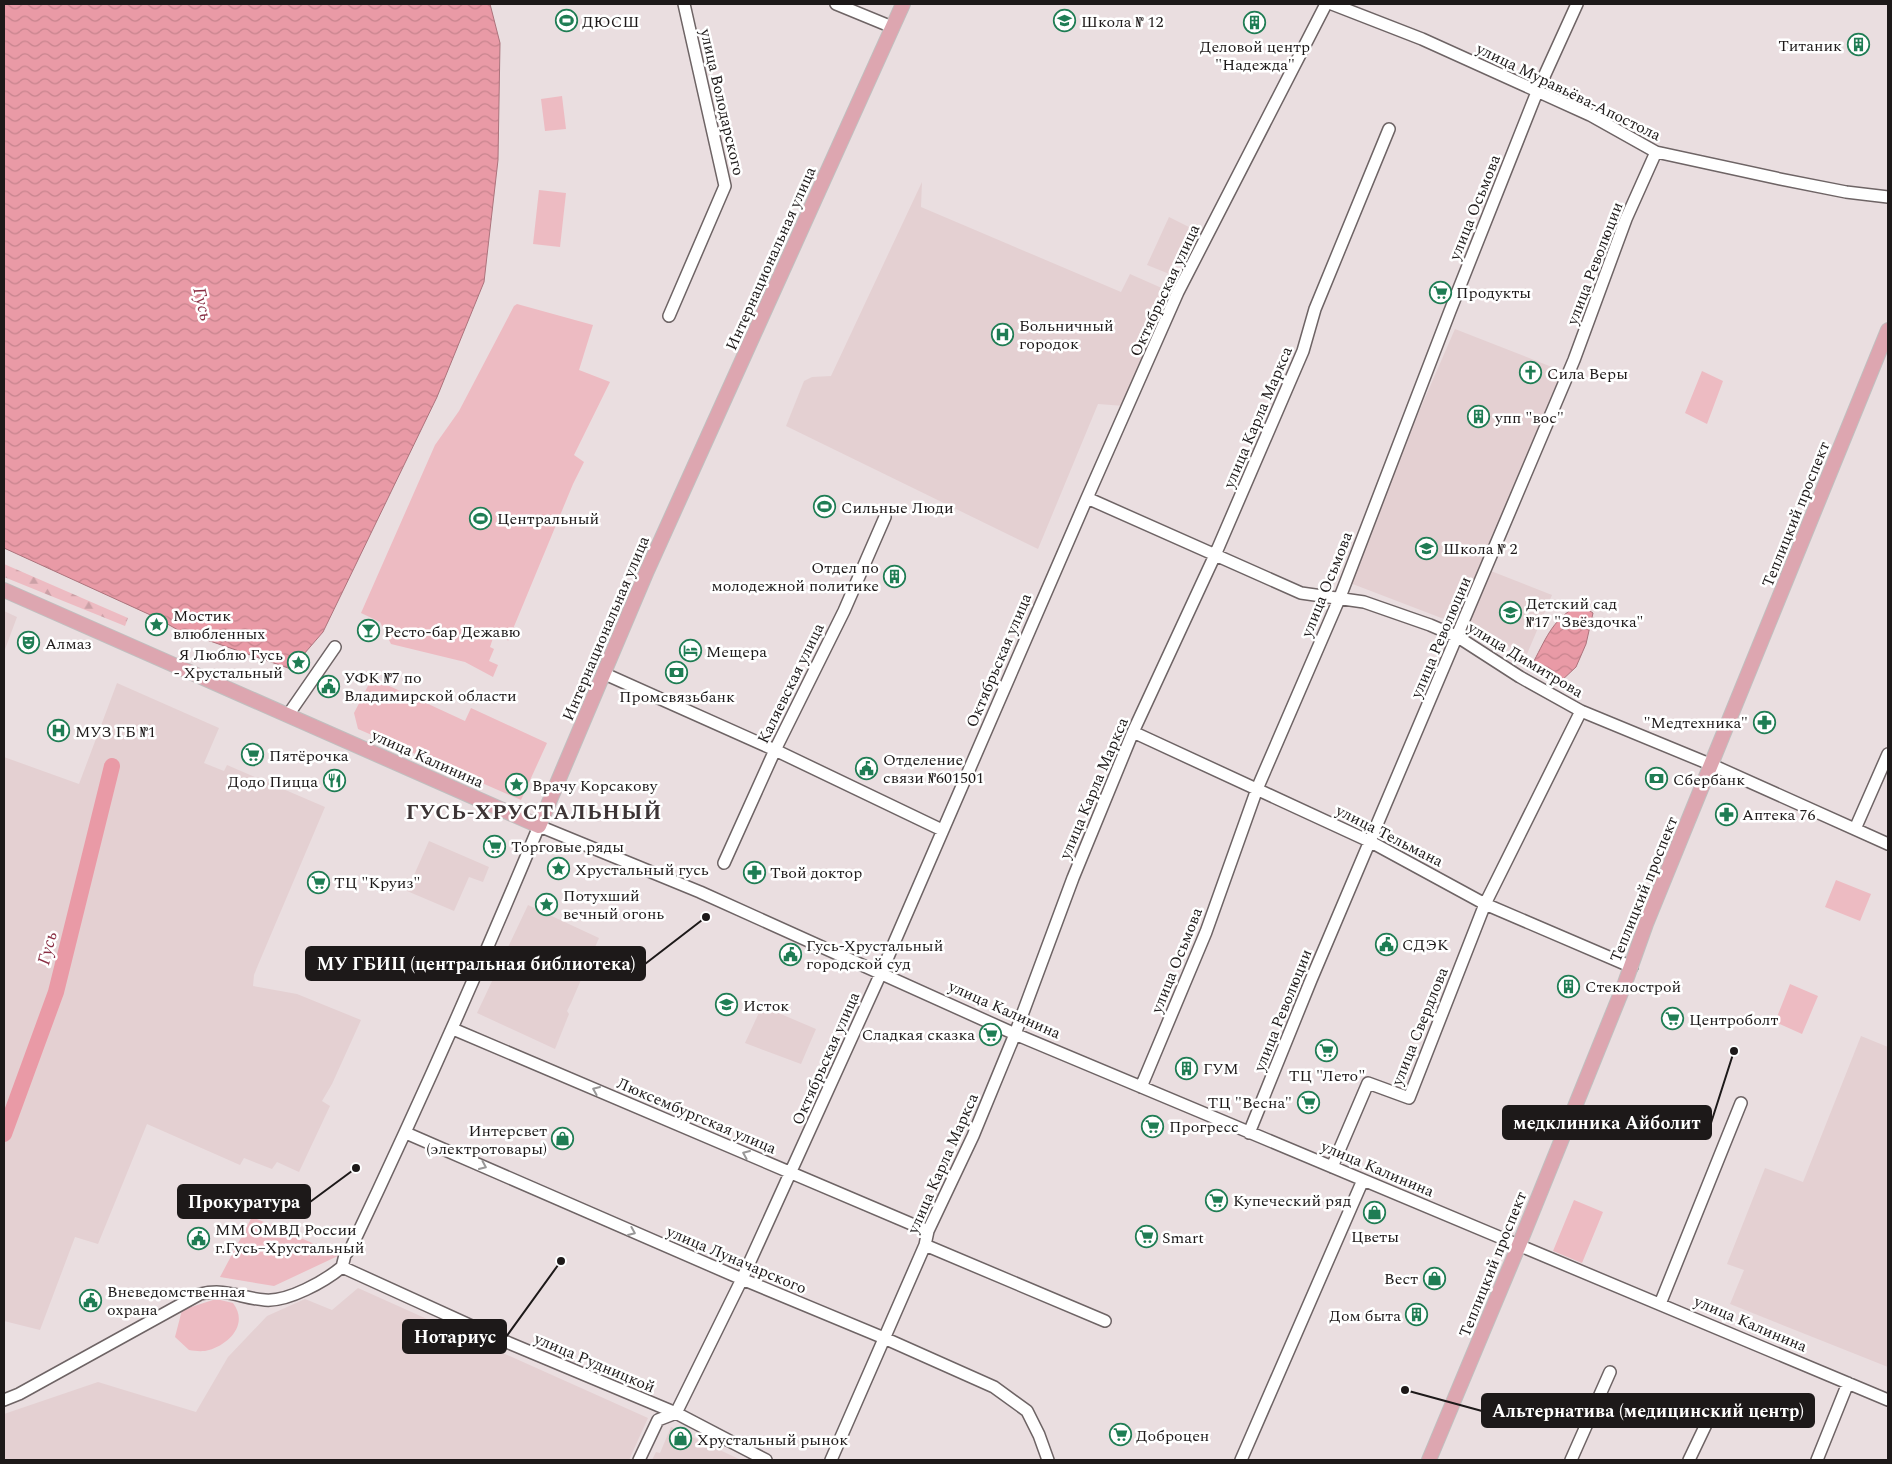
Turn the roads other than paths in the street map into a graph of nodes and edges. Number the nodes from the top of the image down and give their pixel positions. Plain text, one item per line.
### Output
1 (684, 4) edge
2 (836, 4) edge
3 (903, 4) edge
4 (1326, 4) edge
5 (1332, 4) edge
6 (1577, 4) edge
7 (892, 27) junction
8 (1537, 92) junction
9 (1389, 129) dead end
10 (1656, 152) junction
11 (1888, 196) edge
12 (669, 316) dead end
13 (1888, 330) edge
14 (1086, 498) junction
15 (885, 517) dead end
16 (1214, 555) junction
17 (4, 590) edge
18 (1340, 597) junction
19 (1458, 637) junction
20 (336, 647) dead end
21 (605, 674) junction
22 (1581, 711) junction
23 (288, 715) junction
24 (1133, 732) junction
25 (775, 750) junction
26 (1888, 754) edge
27 (1712, 765) junction
28 (1257, 789) junction
29 (539, 826) junction
30 (1855, 829) junction
31 (942, 830) junction
32 (1370, 842) junction
33 (1888, 844) edge
34 (724, 863) dead end
35 (1485, 904) junction
36 (1632, 967) junction
37 (881, 973) junction
38 (453, 1029) junction
39 (1015, 1034) junction
40 (1141, 1087) junction
41 (1741, 1103) dead end
42 (1249, 1132) junction
43 (406, 1133) junction
44 (1332, 1167) junction
45 (790, 1173) junction
46 (1363, 1180) junction
47 (928, 1231) junction
48 (925, 1244) junction
49 (1519, 1245) junction
50 (342, 1267) junction
51 (742, 1280) junction
52 (1660, 1304) junction
53 (1105, 1321) dead end
54 (884, 1338) junction
55 (1610, 1372) dead end
56 (1848, 1384) junction
57 (4, 1400) edge
58 (1888, 1400) edge
59 (676, 1414) junction
60 (1711, 1414) dead end
61 (639, 1460) edge
62 (766, 1460) edge
63 (831, 1460) edge
64 (1048, 1460) edge
65 (1241, 1460) edge
66 (1429, 1460) edge
67 (1571, 1460) edge
68 (1689, 1460) edge
69 (1817, 1460) edge

1 - 12 street, улица Володарского
2 - 7 street
3 - 7 main road, Интернациональная улица
4 - 14 street, Октябрьская улица
5 - 8 street, улица Муравьёва-Апостола
6 - 8 street, улица Осьмова
7 - 21 main road, Интернациональная улица
8 - 10 street, улица Муравьёва-Апостола
8 - 18 street, улица Осьмова
9 - 16 street, улица Карла Маркса
10 - 11 street, улица Муравьёва-Апостола
10 - 19 street, улица Революции
13 - 27 main road, Теплицкий проспект
14 - 16 street, улица Димитрова
14 - 31 street, Октябрьская улица
15 - 25 street, Каляевская улица
16 - 18 street, улица Димитрова
16 - 24 street, улица Карла Маркса
17 - 23 main road, улица Калинина
18 - 19 street, улица Димитрова
18 - 28 street, улица Осьмова
19 - 22 street, улица Димитрова
19 - 32 street, улица Революции
20 - 23 street
21 - 25 street
21 - 29 main road, Интернациональная улица
22 - 27 street, улица Димитрова
22 - 35 street, улица Свердлова
23 - 29 main road, улица Калинина
24 - 28 street, улица Тельмана
24 - 39 street, улица Карла Маркса
25 - 31 street
25 - 34 street, Каляевская улица
26 - 30 street
27 - 30 street, улица Димитрова
27 - 36 main road, Теплицкий проспект
28 - 32 street, улица Тельмана
28 - 40 street, улица Осьмова
29 - 37 street, улица Калинина
29 - 38 street, Интернациональная улица
30 - 33 street, улица Димитрова
31 - 37 street, Октябрьская улица
32 - 35 street, улица Тельмана
32 - 42 street, улица Революции
35 - 36 street, улица Тельмана
35 - 44 street, улица Свердлова
36 - 49 main road, Теплицкий проспект
37 - 39 street, улица Калинина
37 - 45 street, Октябрьская улица
38 - 43 street, Интернациональная улица
45 -> 38 street, Люксембургская улица
39 - 40 street, улица Калинина
39 - 47 street, улица Карла Маркса
40 - 42 street, улица Калинина
41 - 52 street
42 - 44 street, улица Калинина
43 - 50 street, Интернациональная улица
43 -> 51 street, улица Луначарского
44 - 46 street, улица Калинина
45 - 47 street, Люксембургская улица
45 - 51 street, Октябрьская улица
46 - 49 street, улица Калинина
46 - 65 street
47 - 48 street, улица Карла Маркса
48 - 53 street
48 - 54 street, улица Карла Маркса
49 - 52 street, улица Калинина
49 - 66 main road, Теплицкий проспект
50 - 57 street
50 - 59 street, улица Рудницкой
51 - 54 street, улица Луначарского
51 - 59 street, Октябрьская улица
52 - 56 street, улица Калинина
54 - 63 street, улица Карла Маркса
54 - 64 street, улица Луначарского
55 - 67 street
56 - 58 street, улица Калинина
56 - 69 street
59 - 61 street
59 - 62 street, улица Рудницкой
60 - 68 street

